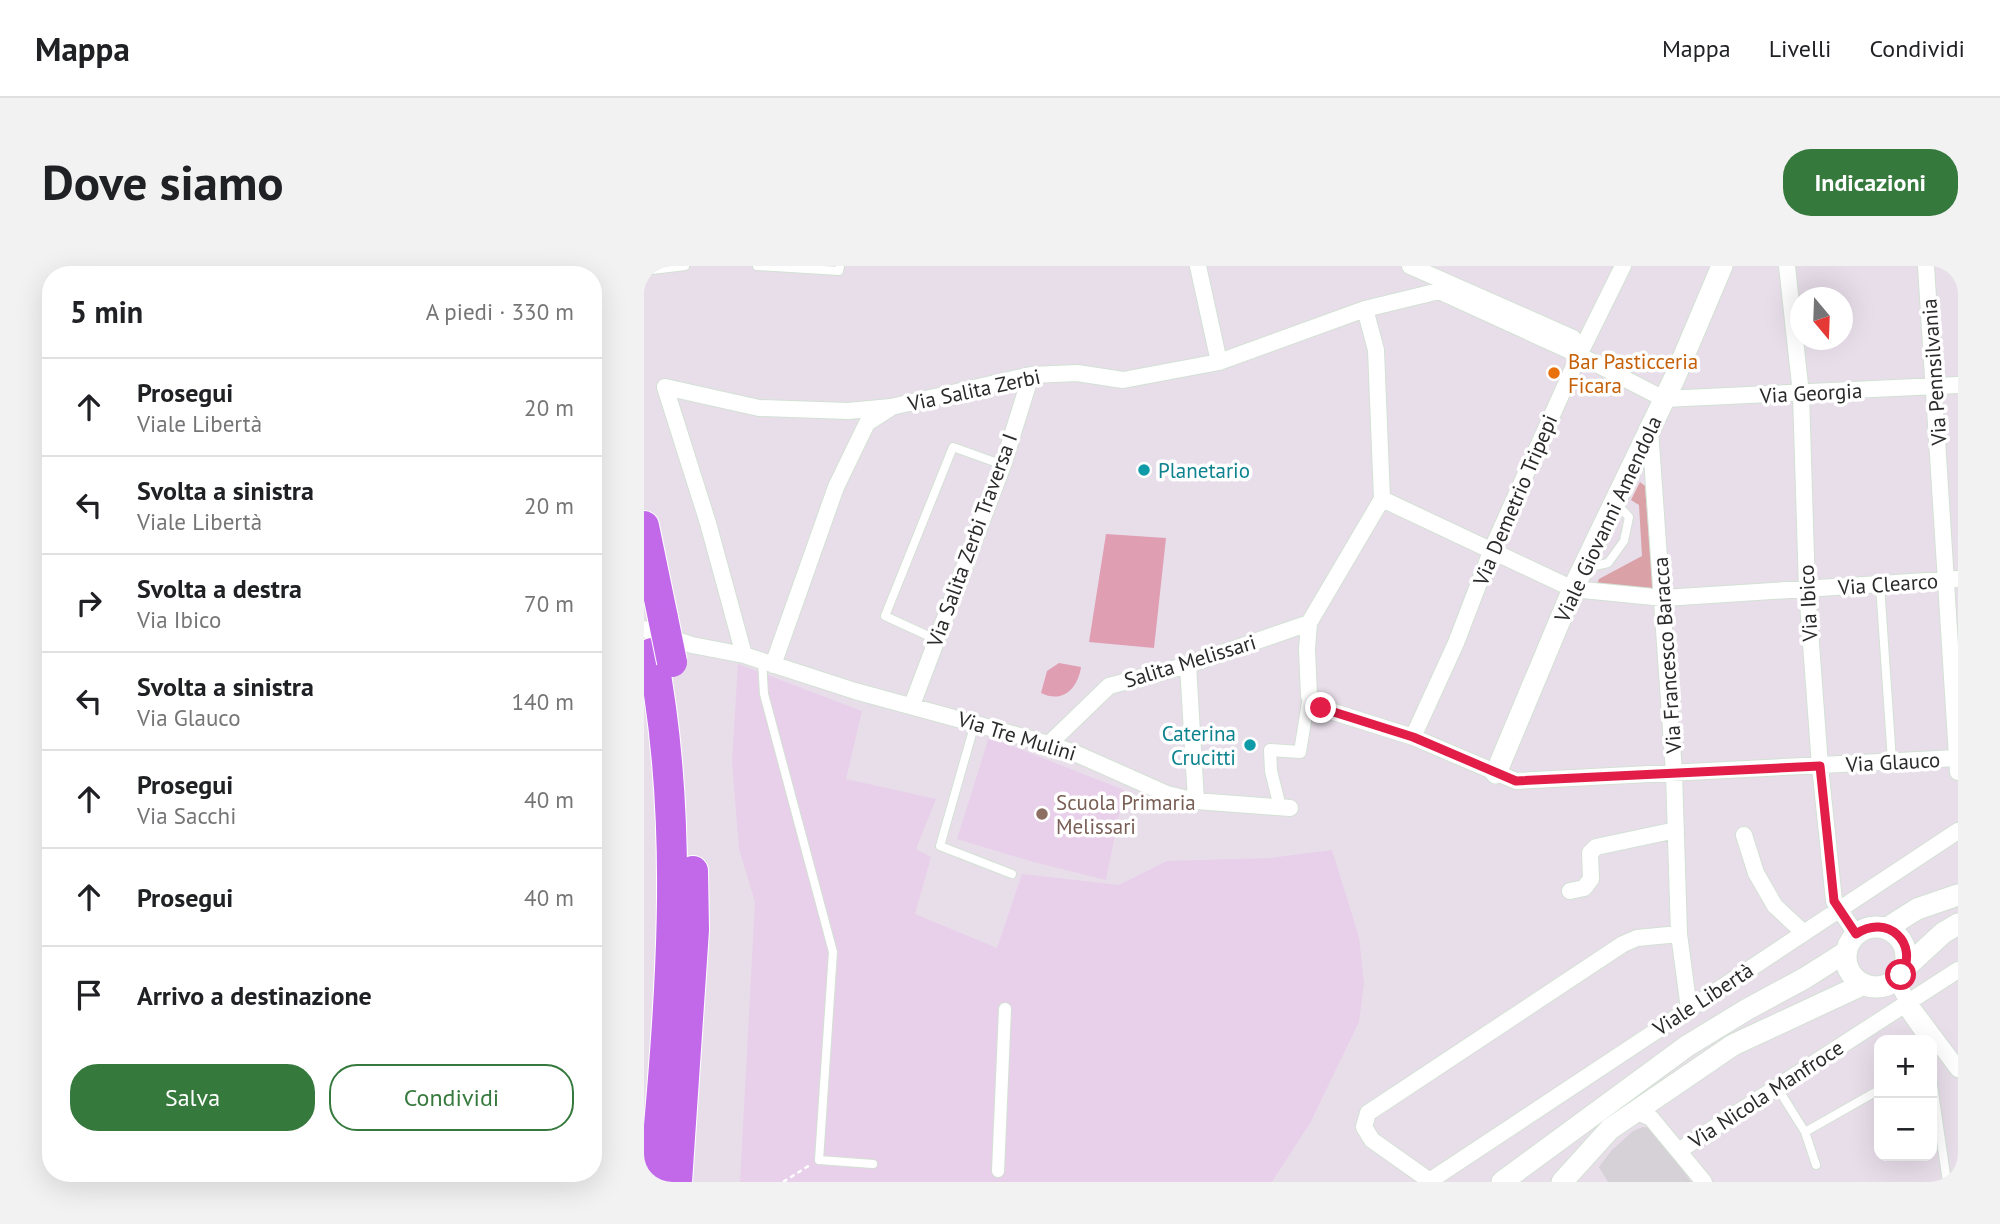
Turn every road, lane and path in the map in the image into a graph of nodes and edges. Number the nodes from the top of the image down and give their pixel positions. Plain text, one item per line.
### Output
1 (685, 266) edge
2 (757, 266) edge
3 (840, 266) edge
4 (1198, 266) edge
5 (1410, 266) edge
6 (1623, 266) edge
7 (1722, 266) edge
8 (1787, 266) edge
9 (1926, 266) edge
10 (644, 271) edge
11 (1449, 274) edge
12 (1365, 309) junction
13 (1579, 355) junction
14 (1219, 362) junction
15 (1031, 375) junction
16 (1958, 385) edge
17 (1935, 387) junction
18 (1801, 394) junction
19 (1664, 399) junction
20 (891, 408) junction
21 (1650, 426) junction
22 (1003, 465) junction
23 (1382, 499) junction
24 (644, 526) edge
25 (1492, 549) junction
26 (1953, 579) edge
27 (1880, 584) junction
28 (1573, 589) junction
29 (1807, 590) junction
30 (1664, 598) junction
31 (1309, 623) junction
32 (653, 631) edge
33 (935, 639) junction
34 (744, 655) junction
35 (768, 663) junction
36 (1188, 665) junction
37 (1309, 696) junction
38 (912, 705) junction
39 (975, 723) junction
40 (1413, 737) junction
41 (1049, 744) junction
42 (1892, 761) junction
43 (1958, 765) edge
44 (1820, 766) junction
45 (1496, 773) junction
46 (1674, 773) junction
47 (1196, 801) junction
48 (1285, 808) joint
49 (1676, 830) junction
50 (1958, 831) edge
51 (1744, 835) dead end
52 (1012, 874) dead end
53 (1570, 891) dead end
54 (1958, 895) edge
55 (1840, 909) junction
56 (1958, 924) edge
57 (1887, 928) junction
58 (1804, 933) junction
59 (1679, 934) junction
60 (1851, 943) junction
61 (1958, 970) edge
62 (1900, 974) junction
63 (1864, 985) junction
64 (1905, 1005) junction
65 (1005, 1009) dead end
66 (1689, 1009) junction
67 (1921, 1035) edge
68 (1958, 1068) edge
69 (1777, 1087) junction
70 (1874, 1093) edge
71 (1935, 1098) edge
72 (1635, 1111) junction
73 (1804, 1132) junction
74 (1680, 1150) junction
75 (819, 1160) junction
76 (873, 1164) dead end
77 (1816, 1165) dead end
78 (998, 1171) dead end
79 (1450, 1175) edge
80 (1429, 1181) edge
81 (654, 1182) edge
82 (677, 1182) edge
83 (783, 1182) edge
84 (1502, 1182) edge
85 (1562, 1182) edge
86 (1704, 1182) edge
87 (1947, 1182) edge

1 - 10 lane
2 - 3 lane
4 - 14 street
5 - 11 street
6 - 13 street, Via Demetrio Tripepi
7 - 19 street, Viale Giovanni Amendola
8 - 18 street, Via Ibico
9 - 17 street, Via Pennsilvania
11 - 13 street
12 - 13 street, Via Salita Zerbi
12 - 14 street, Via Salita Zerbi
12 - 23 street
13 - 19 street, Via Salita Zerbi
13 - 25 street, Via Demetrio Tripepi
14 - 15 street, Via Salita Zerbi
15 - 20 street, Via Salita Zerbi
15 - 22 street, Via Salita Zerbi Traversa I
16 - 17 street, Via Georgia
17 - 18 street, Via Georgia
17 - 26 street, Via Pennsilvania
18 - 19 street, Via Georgia
18 - 29 street, Via Ibico
19 - 21 street, Viale Giovanni Amendola
20 - 34 street, Via Salita Zerbi
20 - 35 street
21 - 28 street, Viale Giovanni Amendola
21 - 30 street, Via Francesco Baracca
22 - 33 street, Via Salita Zerbi Traversa I
22 - 33 lane
23 - 25 street, Via Clearco
23 - 31 street
24 - 32 highway
25 - 28 street, Via Clearco
25 - 40 street, Via Demetrio Tripepi
26 - 27 street, Via Clearco
26 - 43 street, Via Pennsilvania
27 - 29 street, Via Clearco
27 - 42 lane
28 - 30 street, Via Clearco
28 - 45 street, Viale Giovanni Amendola
29 - 30 street, Via Clearco
29 - 44 street, Via Ibico
30 - 46 street, Via Francesco Baracca
31 - 36 street, Salita Melissari
31 - 37 street
32 - 34 street, Via Tre Mulini
32 - 81 highway
32 - 82 highway
33 - 38 street, Via Salita Zerbi Traversa I
34 - 35 street, Via Tre Mulini
35 - 38 street, Via Tre Mulini
35 - 75 lane
36 - 41 street, Salita Melissari
36 - 47 street
37 - 40 street, Via Glauco
37 - 48 street
38 - 39 street, Via Tre Mulini
39 - 41 street, Via Tre Mulini
39 - 52 lane
40 - 45 street, Via Glauco
41 - 47 street, Via Tre Mulini
42 - 43 street, Via Glauco
42 - 44 street, Via Glauco
44 - 46 street, Via Glauco
44 - 55 street, Via Ibico
45 - 46 street, Via Glauco
46 - 49 street, Via Francesco Baracca
47 - 48 street, Via Tre Mulini
49 - 53 street
49 - 59 street, Via Francesco Baracca
50 - 55 street, Viale Libertà
51 - 58 street
54 - 57 street, Viale Libertà
55 - 58 street, Viale Libertà
55 - 60 street, Via Ibico
56 - 62 street
57 - 60 street, Viale Libertà
57 - 62 street
58 - 66 street, Viale Libertà
59 - 66 street, Via Francesco Baracca
59 - 80 street
60 - 63 street
60 - 84 street, Viale Libertà
61 - 64 street, Via Nicola Manfroce
62 - 63 street
62 - 64 street
63 - 72 street
64 - 67 lane
64 - 68 street
64 - 69 street, Via Nicola Manfroce
65 - 78 street
66 - 79 street, Viale Libertà
69 - 73 lane
69 - 74 street, Via Nicola Manfroce
70 - 73 lane
71 - 87 lane
72 - 74 street
72 - 85 street
73 - 77 lane
74 - 86 street
75 - 76 lane
75 - 83 path
79 - 80 street, Viale Libertà

